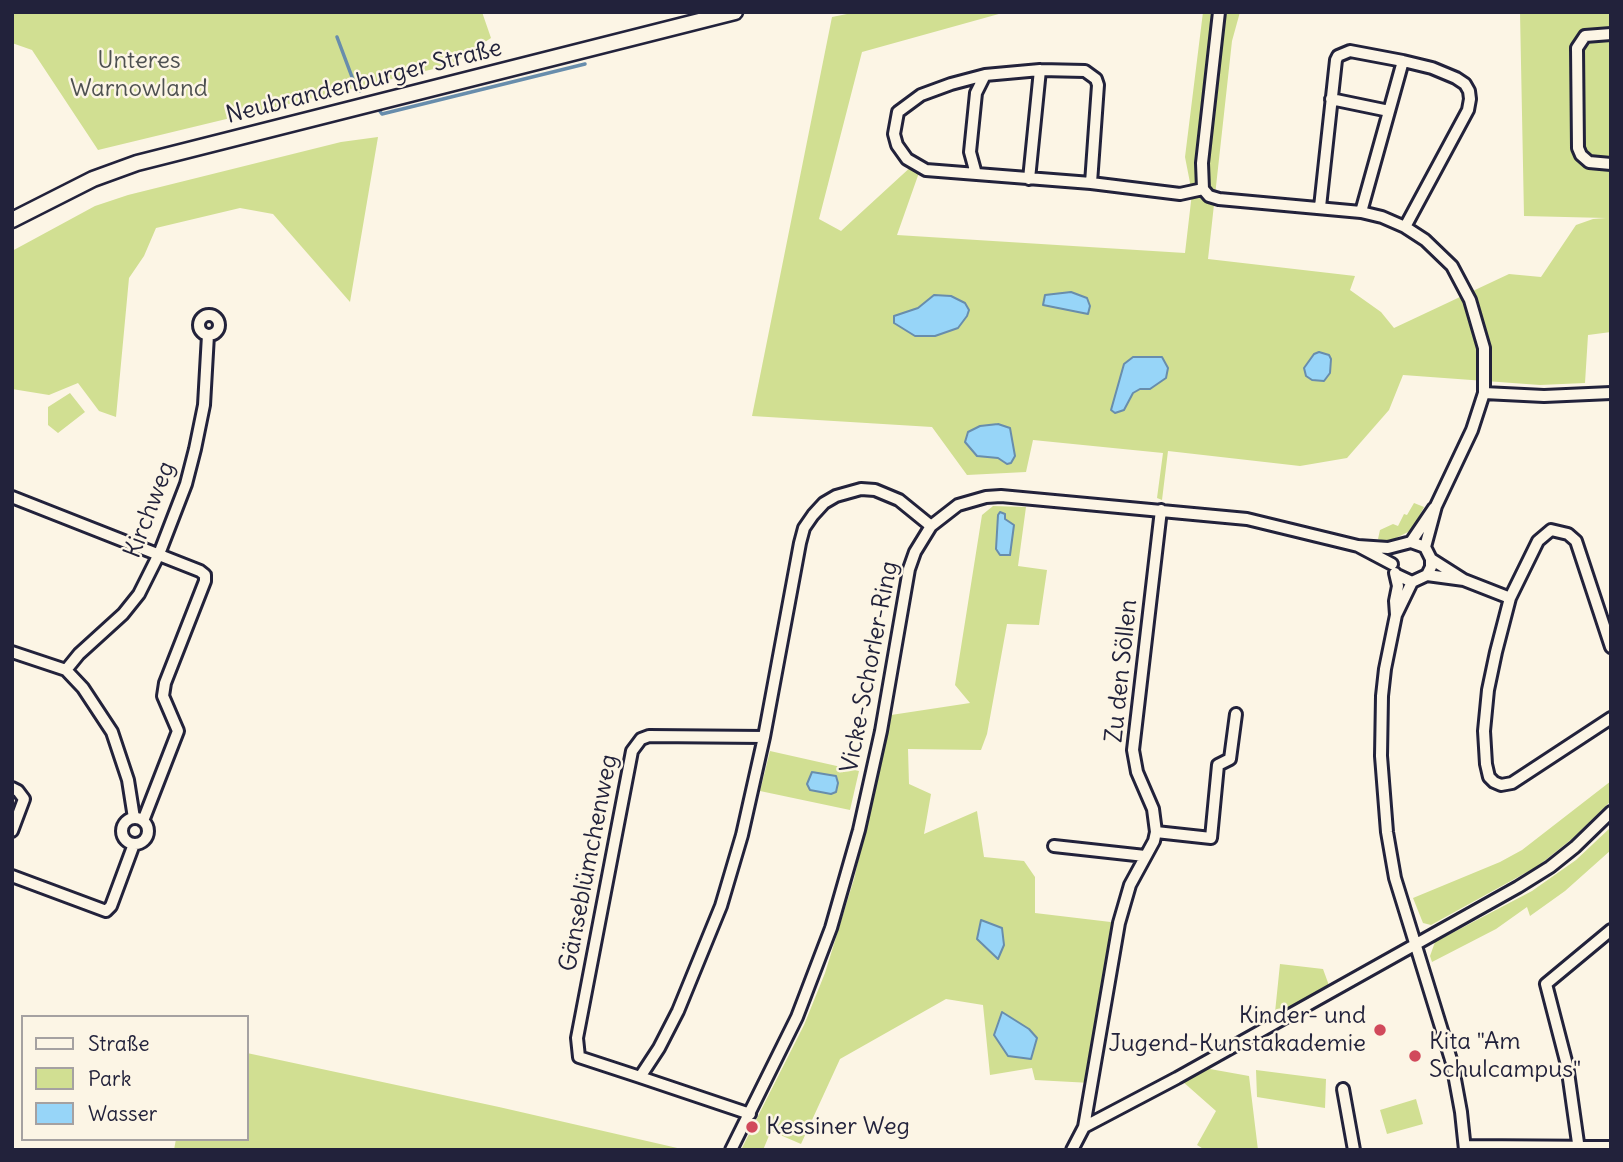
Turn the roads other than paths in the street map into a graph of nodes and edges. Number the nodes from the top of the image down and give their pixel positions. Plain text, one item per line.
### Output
1 (735, 12) edge
2 (1219, 12) edge
3 (1611, 34) edge
4 (1403, 61) junction
5 (1040, 70) junction
6 (985, 75) junction
7 (1331, 99) junction
8 (1389, 111) junction
9 (1611, 164) edge
10 (976, 174) junction
11 (1029, 179) junction
12 (1091, 183) junction
13 (1203, 189) junction
14 (1320, 207) junction
15 (1361, 212) junction
16 (12, 220) edge
17 (1405, 227) junction
18 (208, 335) dead end
19 (1484, 393) junction
20 (1611, 393) edge
21 (12, 497) edge
22 (1436, 506) junction
23 (1161, 510) junction
24 (931, 526) junction
25 (1411, 542) junction
26 (1358, 546) junction
27 (1398, 547) junction
28 (1425, 547) junction
29 (159, 554) junction
30 (1431, 559) junction
31 (1392, 564) junction
32 (1397, 575) junction
33 (1427, 575) junction
34 (1464, 580) junction
35 (1412, 582) junction
36 (1510, 598) junction
37 (1396, 615) junction
38 (1611, 647) edge
39 (12, 652) edge
40 (66, 670) junction
41 (1236, 714) dead end
42 (1611, 718) edge
43 (764, 737) junction
44 (12, 789) edge
45 (1611, 811) edge
46 (139, 820) junction
47 (12, 831) edge
48 (1156, 832) junction
49 (134, 844) junction
50 (1054, 846) dead end
51 (1145, 856) junction
52 (12, 876) edge
53 (1611, 930) edge
54 (1415, 943) junction
55 (640, 1077) junction
56 (1343, 1089) dead end
57 (750, 1114) junction
58 (1084, 1127) junction
59 (1611, 1147) edge
60 (1465, 1148) edge
61 (1579, 1148) edge
62 (732, 1150) edge
63 (1073, 1150) edge
64 (1354, 1150) edge

1 - 16 main road, Neubrandenburger Straße
2 - 13 street
3 - 9 street
4 - 7 street
4 - 8 street
4 - 17 street
5 - 6 street
5 - 11 street
5 - 12 street
6 - 10 street
6 - 10 street
7 - 8 street
7 - 14 street
8 - 15 street
10 - 11 street
11 - 12 street
12 - 13 street
13 - 14 street
14 - 15 street
15 - 17 street
17 - 19 street
18 - 29 street, Kirchweg
19 - 20 street
19 - 22 street
21 - 29 street
22 - 25 street
22 - 28 street
23 - 24 street, Vicke-Schorler-Ring
23 - 26 street, Vicke-Schorler-Ring
23 - 48 street, Zu den Söllen
24 - 43 street
24 - 57 street, Vicke-Schorler-Ring
25 - 27 street, Vicke-Schorler-Ring
25 - 28 street
26 - 27 street, Vicke-Schorler-Ring
26 - 31 street, Vicke-Schorler-Ring
27 - 31 street
28 - 30 street
29 - 40 street, Kirchweg
29 - 46 street
30 - 33 street
30 - 34 street
31 - 32 street
32 - 35 street
32 - 37 street
33 - 34 street
33 - 35 street
34 - 36 street
35 - 37 street
36 - 38 street
36 - 42 street
37 - 54 street
39 - 40 street
40 - 46 street
41 - 48 street
43 - 55 street
43 - 55 street, Gänseblümchenweg
44 - 47 street
45 - 54 street
46 - 49 street
46 - 49 street
48 - 51 street
49 - 52 street
50 - 51 street
51 - 58 street
53 - 61 street
54 - 58 street
54 - 60 street
55 - 57 street, Gänseblümchenweg
56 - 64 street
57 - 62 street, Vicke-Schorler-Ring
58 - 63 street
59 - 61 street
60 - 61 street

